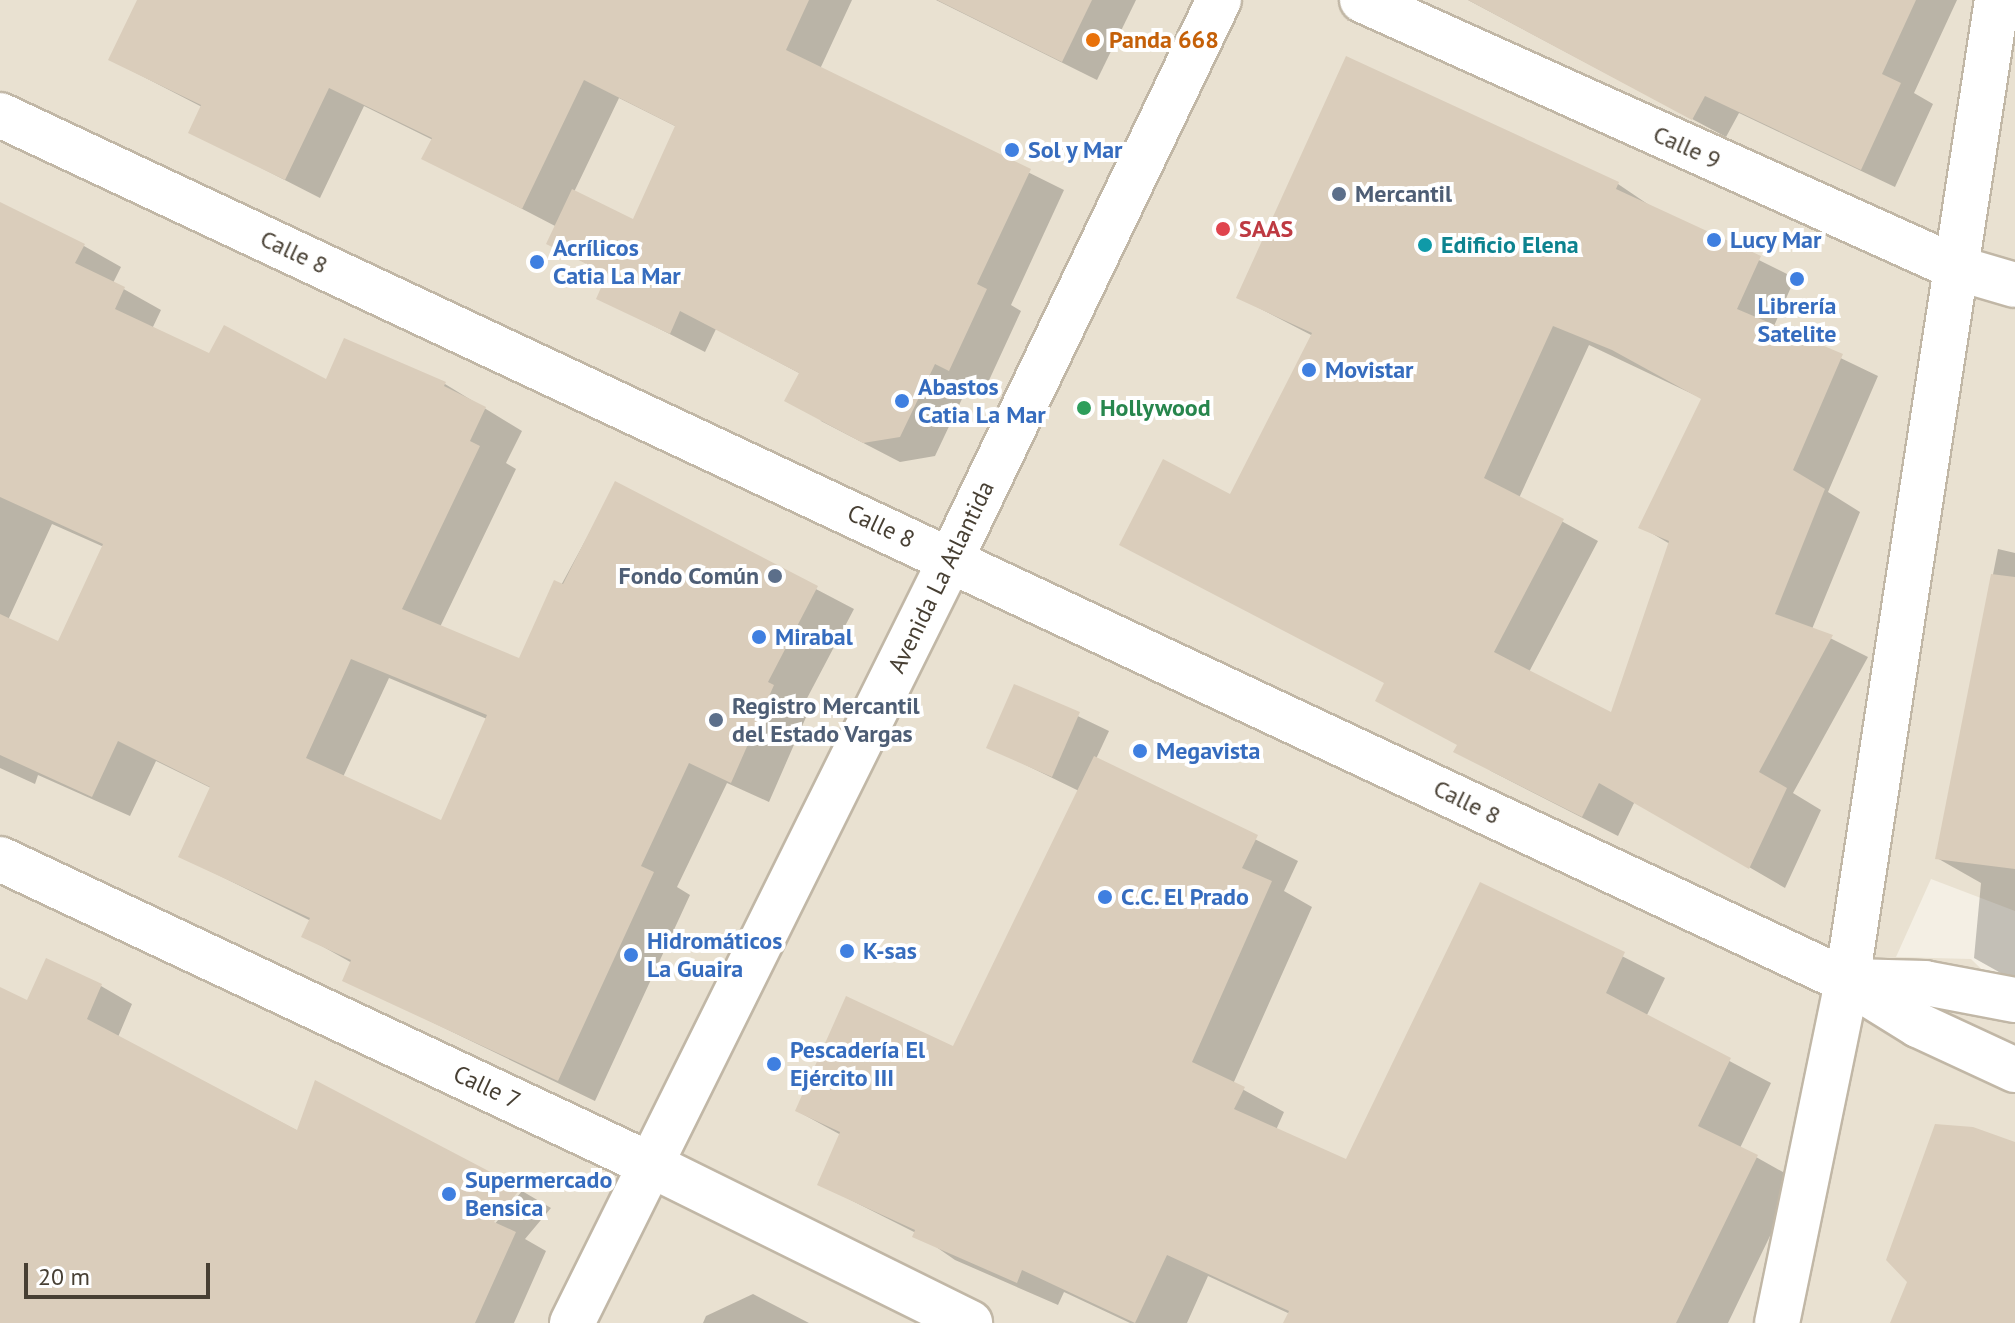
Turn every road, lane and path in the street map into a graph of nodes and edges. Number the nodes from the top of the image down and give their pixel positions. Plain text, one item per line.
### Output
1 (1219, 0) edge
2 (1362, 0) edge
3 (1997, 0) edge
4 (0, 115) edge
5 (1957, 268) junction
6 (2015, 285) edge
7 (951, 559) junction
8 (0, 859) edge
9 (1847, 981) junction
10 (2015, 1000) edge
11 (2015, 1070) edge
12 (651, 1165) junction
13 (572, 1323) edge
14 (970, 1323) edge
15 (1777, 1323) edge

1 - 7 street, Avenida La Atlantida
2 - 5 street, Calle 9
3 - 5 street
4 - 7 street, Calle 8
5 - 6 street, Calle 9
5 - 9 street
7 - 9 street, Calle 8
7 - 12 street, Avenida La Atlantida
8 - 12 street, Calle 7
9 - 10 street
9 - 11 street, Calle 8
9 - 15 street
12 - 13 street, Avenida La Atlantida
12 - 14 street, Calle 7

